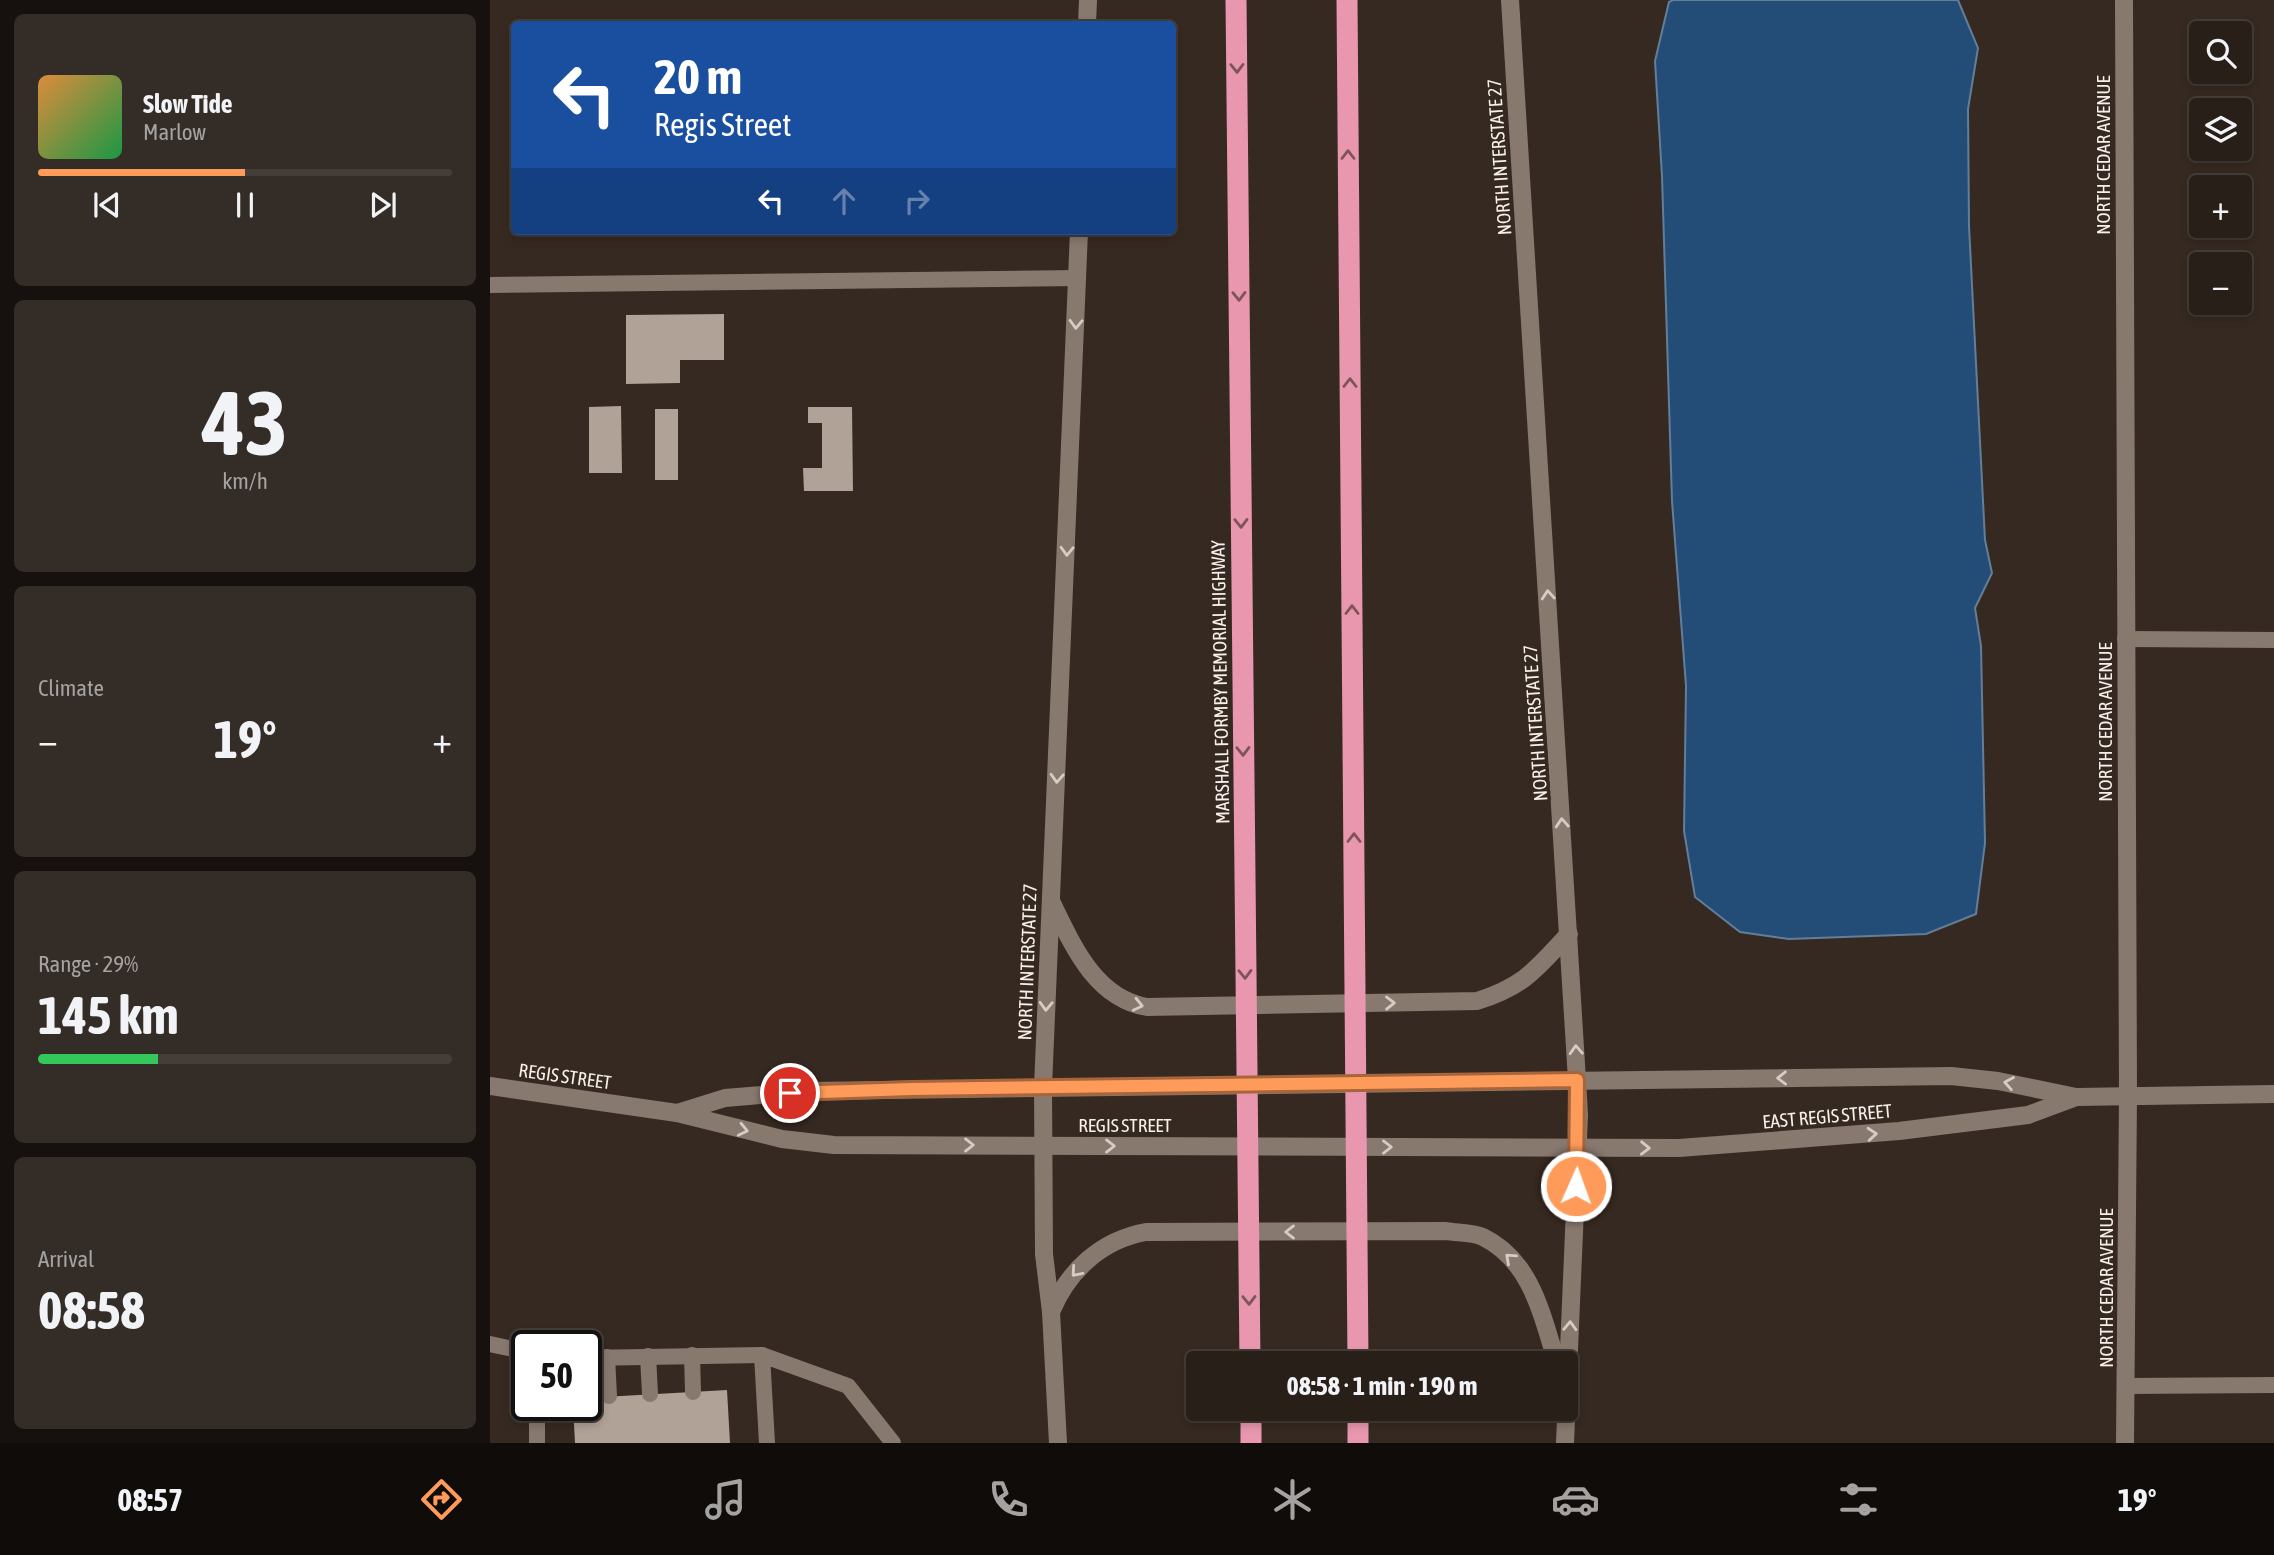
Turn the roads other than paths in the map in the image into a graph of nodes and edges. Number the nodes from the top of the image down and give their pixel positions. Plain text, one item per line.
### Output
1 (1088, 0) edge
2 (1236, 0) edge
3 (1347, 0) edge
4 (1510, 0) edge
5 (2124, 0) edge
6 (1087, 21) edge
7 (1079, 235) edge
8 (1077, 278) junction
9 (490, 285) edge
10 (2125, 639) junction
11 (2274, 640) edge
12 (1051, 900) junction
13 (1569, 934) junction
14 (1577, 1080) junction
15 (490, 1086) edge
16 (1043, 1087) junction
17 (2274, 1094) edge
18 (2128, 1095) junction
19 (2076, 1097) junction
20 (677, 1113) junction
21 (1042, 1146) junction
22 (1577, 1147) junction
23 (1051, 1312) junction
24 (490, 1344) edge
25 (511, 1349) edge
26 (1250, 1351) edge
27 (1358, 1351) edge
28 (1553, 1351) edge
29 (1569, 1351) edge
30 (692, 1355) junction
31 (762, 1355) junction
32 (648, 1356) junction
33 (602, 1357) edge
34 (607, 1357) junction
35 (2274, 1385) edge
36 (2126, 1386) junction
37 (693, 1392) dead end
38 (650, 1394) dead end
39 (609, 1396) dead end
40 (537, 1421) edge
41 (1251, 1421) edge
42 (1358, 1421) edge
43 (1566, 1421) edge
44 (537, 1443) edge
45 (767, 1443) edge
46 (893, 1443) edge
47 (1058, 1443) edge
48 (1251, 1443) edge
49 (1358, 1443) edge
50 (1565, 1443) edge
51 (2125, 1443) edge

1 - 6 main road
2 -> 26 highway, MARSHALL FORMBY MEMORIAL HIGHWAY
27 -> 3 highway
13 -> 4 main road, NORTH INTERSTATE 27
5 - 10 main road, NORTH CEDAR AVENUE
7 - 8 main road, NORTH INTERSTATE 27
8 - 9 lane
8 -> 12 main road, NORTH INTERSTATE 27
10 - 11 lane
10 - 18 main road, NORTH CEDAR AVENUE
12 -> 13 main road
12 -> 16 main road, NORTH INTERSTATE 27
14 -> 13 main road, NORTH INTERSTATE 27
14 - 16 main road, REGIS STREET
19 -> 14 main road, EAST REGIS STREET
14 - 22 main road, NORTH INTERSTATE 27
15 - 20 main road, REGIS STREET
16 - 20 main road, REGIS STREET
16 - 21 main road, NORTH INTERSTATE 27
17 - 18 main road, EAST REGIS STREET
18 - 19 main road, EAST REGIS STREET
18 - 36 main road, NORTH CEDAR AVENUE
22 -> 19 main road, EAST REGIS STREET
20 -> 21 main road, REGIS STREET
21 -> 22 main road, REGIS STREET
21 - 23 main road, NORTH INTERSTATE 27
29 -> 22 main road, NORTH INTERSTATE 27
28 -> 23 main road
23 - 47 main road, NORTH INTERSTATE 27
24 - 25 lane
30 - 31 lane
30 - 32 lane
30 - 37 lane
31 - 45 lane
31 - 46 lane
32 - 34 lane
32 - 38 lane
33 - 34 lane
34 - 39 lane
35 - 36 lane
36 - 51 main road, NORTH CEDAR AVENUE
40 - 44 lane
41 - 48 highway
42 - 49 highway
43 - 50 main road, NORTH INTERSTATE 27

